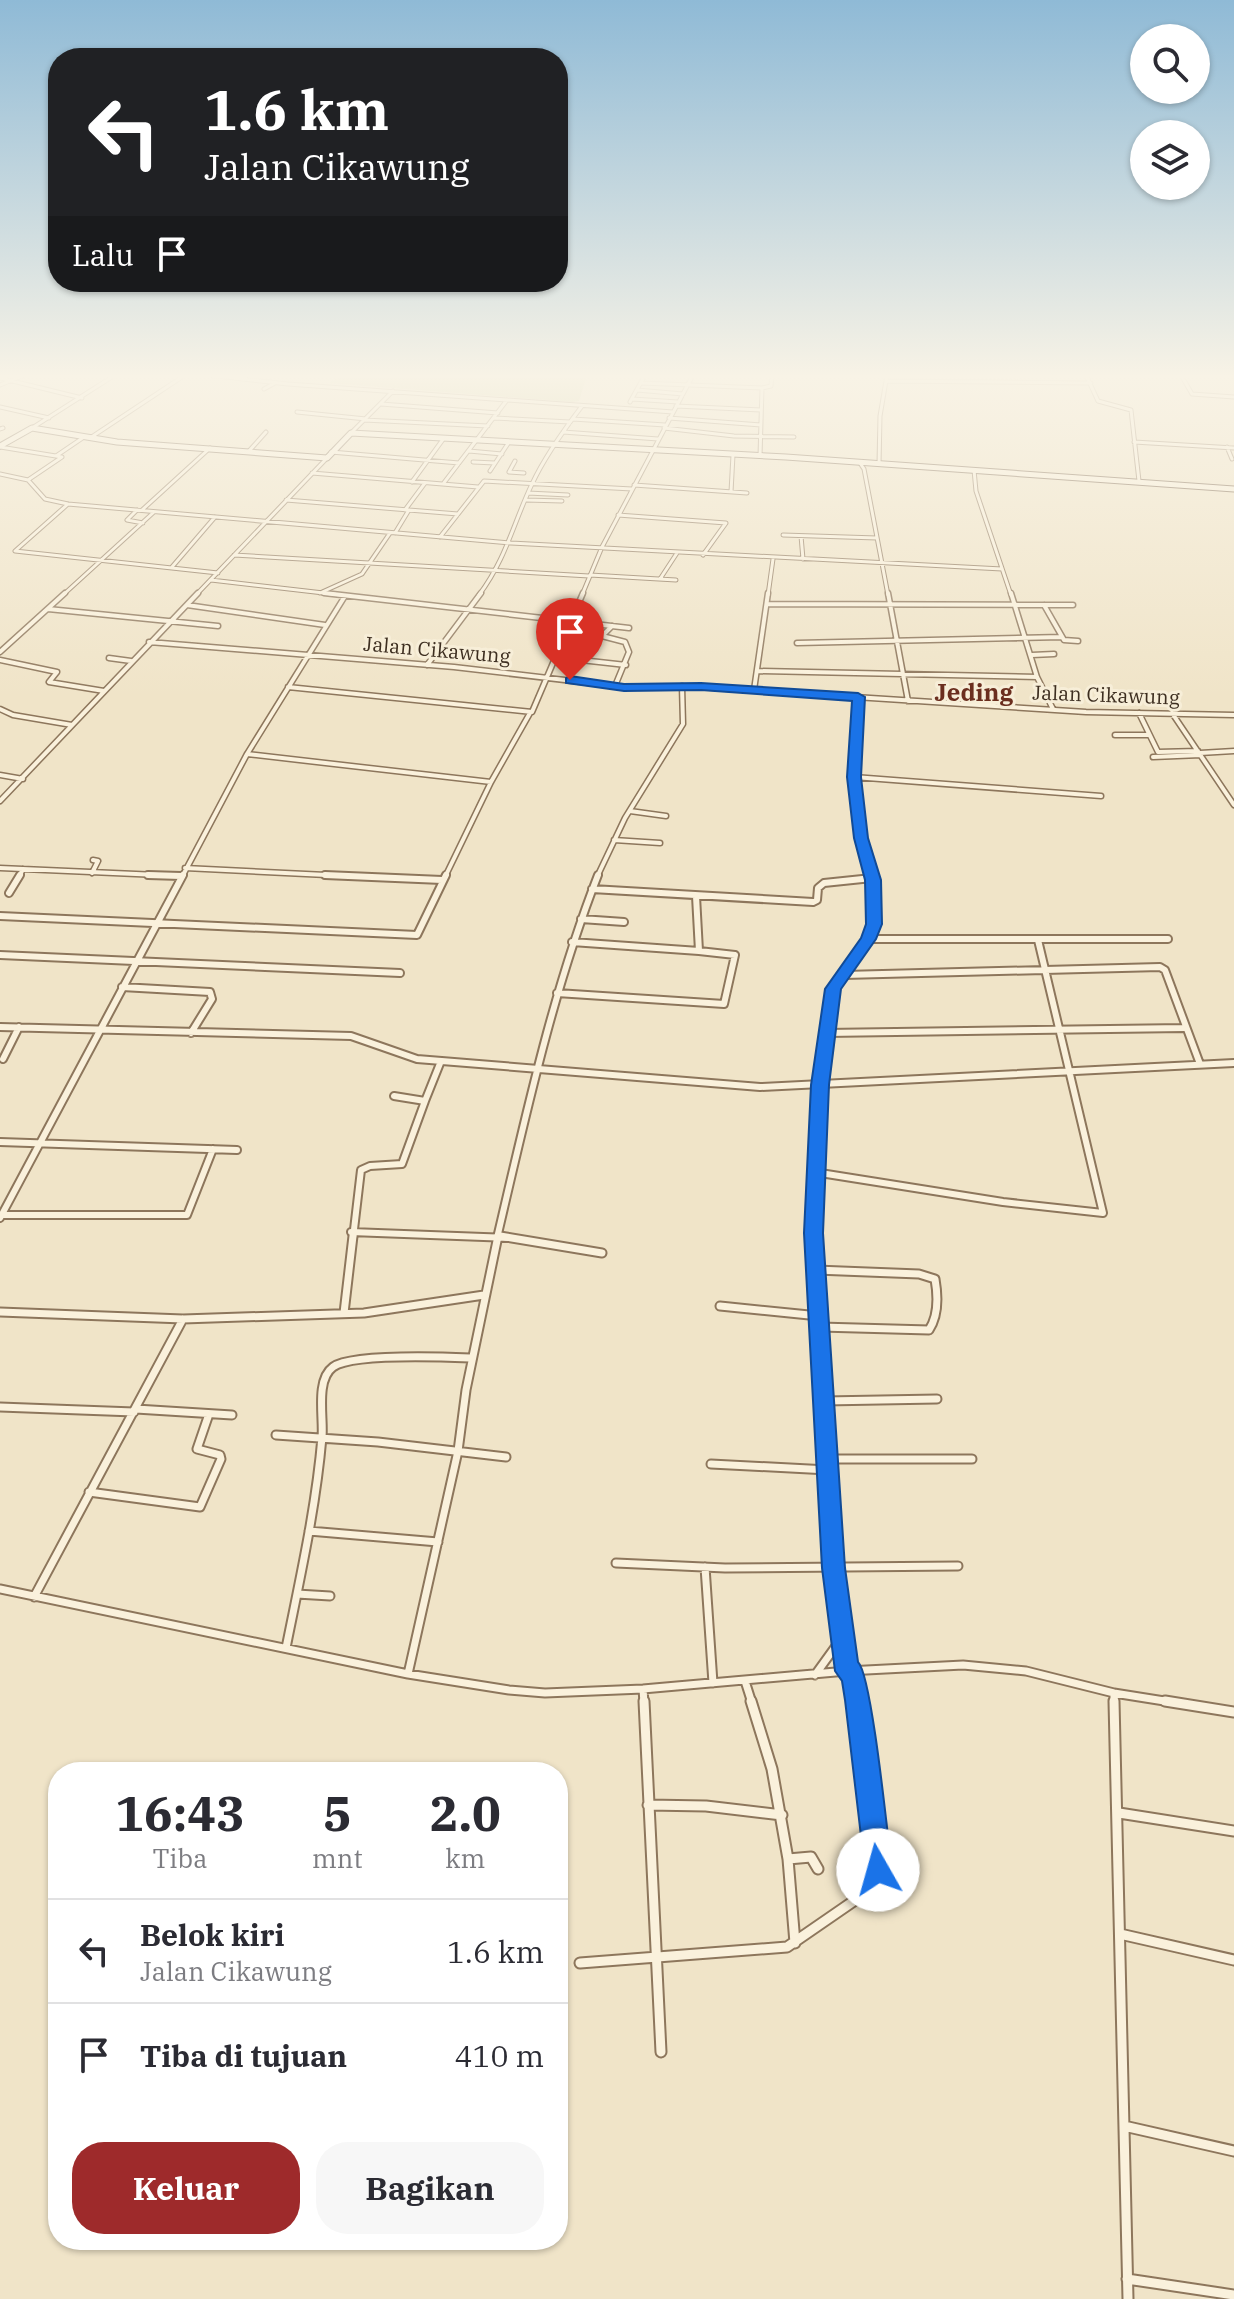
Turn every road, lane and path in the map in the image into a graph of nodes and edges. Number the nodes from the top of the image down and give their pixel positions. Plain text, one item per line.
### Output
1 (30, 482) edge
2 (171, 482) edge
3 (303, 482) edge
4 (416, 482) edge
5 (483, 482) edge
6 (533, 482) edge
7 (539, 482) edge
8 (635, 482) edge
9 (732, 482) edge
10 (867, 482) edge
11 (975, 482) edge
12 (1154, 482) edge
13 (425, 483) junction
14 (443, 484) joint
15 (478, 487) junction
16 (633, 487) junction
17 (1234, 489) edge
18 (731, 492) junction
19 (528, 493) junction
20 (747, 493) dead end
21 (568, 495) dead end
22 (286, 500) junction
23 (526, 500) junction
24 (562, 501) dead end
25 (68, 504) junction
26 (139, 510) junction
27 (407, 510) junction
28 (155, 512) junction
29 (458, 514) junction
30 (618, 515) junction
31 (215, 517) junction
32 (266, 521) junction
33 (143, 523) junction
34 (392, 533) junction
35 (783, 535) dead end
36 (801, 536) junction
37 (440, 537) junction
38 (877, 538) junction
39 (511, 543) junction
40 (602, 547) junction
41 (677, 553) junction
42 (234, 555) junction
43 (703, 555) junction
44 (103, 559) junction
45 (773, 559) junction
46 (803, 559) junction
47 (882, 562) junction
48 (370, 563) junction
49 (172, 567) junction
50 (1002, 569) junction
51 (498, 570) junction
52 (218, 573) junction
53 (589, 575) junction
54 (660, 579) junction
55 (211, 580) junction
56 (676, 580) dead end
57 (320, 593) junction
58 (345, 596) junction
59 (890, 603) junction
60 (768, 604) junction
61 (187, 605) junction
62 (1013, 605) junction
63 (1044, 605) junction
64 (1073, 605) dead end
65 (48, 609) junction
66 (469, 609) junction
67 (171, 620) junction
68 (569, 621) junction
69 (325, 625) junction
70 (218, 626) dead end
71 (612, 626) junction
72 (629, 628) dead end
73 (1062, 637) junction
74 (1025, 639) junction
75 (896, 641) junction
76 (1078, 641) dead end
77 (149, 642) junction
78 (797, 643) dead end
79 (0, 652) edge
80 (1054, 654) dead end
81 (308, 655) junction
82 (1032, 655) junction
83 (554, 657) junction
84 (109, 658) dead end
85 (0, 660) edge
86 (131, 661) junction
87 (427, 665) junction
88 (626, 665) junction
89 (758, 671) junction
90 (903, 675) junction
91 (548, 677) junction
92 (1037, 677) junction
93 (615, 686) junction
94 (682, 686) junction
95 (288, 687) junction
96 (754, 690) junction
97 (104, 691) junction
98 (858, 697) junction
99 (908, 701) junction
100 (0, 709) edge
101 (1053, 709) junction
102 (530, 713) junction
103 (1139, 713) junction
104 (1172, 713) junction
105 (1234, 715) edge
106 (72, 725) junction
107 (1115, 735) dead end
108 (1149, 735) junction
109 (1234, 751) edge
110 (1200, 753) junction
111 (247, 754) junction
112 (1153, 757) dead end
113 (0, 775) edge
114 (854, 777) junction
115 (23, 779) junction
116 (491, 782) junction
117 (1101, 796) dead end
118 (0, 801) edge
119 (1234, 805) edge
120 (630, 811) junction
121 (666, 816) dead end
122 (614, 840) junction
123 (660, 843) dead end
124 (93, 860) dead end
125 (0, 868) edge
126 (185, 868) junction
127 (23, 869) junction
128 (92, 873) junction
129 (181, 876) junction
130 (872, 878) junction
131 (442, 880) junction
132 (592, 889) junction
133 (9, 893) dead end
134 (696, 896) junction
135 (0, 916) edge
136 (581, 919) junction
137 (624, 922) dead end
138 (156, 923) junction
139 (868, 939) junction
140 (1168, 939) dead end
141 (1038, 940) junction
142 (572, 942) junction
143 (699, 951) junction
144 (0, 955) edge
145 (136, 961) junction
146 (1045, 969) junction
147 (400, 973) dead end
148 (844, 975) junction
149 (122, 987) junction
150 (557, 993) junction
151 (0, 1027) edge
152 (19, 1027) junction
153 (1184, 1028) junction
154 (1059, 1030) junction
155 (100, 1031) junction
156 (191, 1033) junction
157 (826, 1033) junction
158 (3, 1059) dead end
159 (441, 1061) junction
160 (1234, 1063) edge
161 (1200, 1064) junction
162 (536, 1069) junction
163 (1071, 1072) junction
164 (820, 1085) junction
165 (394, 1096) dead end
166 (425, 1101) junction
167 (0, 1142) edge
168 (38, 1143) junction
169 (213, 1149) junction
170 (237, 1150) dead end
171 (814, 1172) junction
172 (1, 1214) edge
173 (351, 1232) junction
174 (498, 1236) junction
175 (602, 1253) dead end
176 (816, 1270) junction
177 (484, 1295) junction
178 (720, 1306) dead end
179 (0, 1312) edge
180 (344, 1313) junction
181 (819, 1316) junction
182 (183, 1319) junction
183 (820, 1327) junction
184 (472, 1358) junction
185 (937, 1399) dead end
186 (824, 1401) junction
187 (0, 1407) edge
188 (132, 1411) junction
189 (209, 1414) junction
190 (232, 1415) dead end
191 (276, 1435) dead end
192 (322, 1440) junction
193 (458, 1451) junction
194 (506, 1457) dead end
195 (827, 1459) junction
196 (972, 1459) dead end
197 (711, 1464) dead end
198 (828, 1470) junction
199 (89, 1492) junction
200 (309, 1531) junction
201 (438, 1542) junction
202 (616, 1563) dead end
203 (958, 1566) dead end
204 (705, 1567) junction
205 (834, 1568) junction
206 (0, 1589) edge
207 (297, 1594) junction
208 (330, 1596) dead end
209 (34, 1597) junction
210 (842, 1638) junction
211 (286, 1648) junction
212 (850, 1672) junction
213 (408, 1674) junction
214 (815, 1675) junction
215 (745, 1681) junction
216 (713, 1683) junction
217 (643, 1689) junction
218 (1114, 1693) junction
219 (1234, 1712) edge
220 (648, 1805) junction
221 (1119, 1813) junction
222 (782, 1815) junction
223 (1234, 1831) edge
224 (788, 1859) junction
225 (818, 1869) dead end
226 (1120, 1934) junction
227 (795, 1943) junction
228 (656, 1957) junction
229 (1234, 1960) edge
230 (580, 1963) dead end
231 (661, 2052) dead end
232 (1124, 2126) junction
233 (1234, 2151) edge
234 (1127, 2279) junction
235 (1234, 2295) edge
236 (1128, 2299) edge

1 - 25 street
2 - 26 street
3 - 22 street
4 - 13 street
5 - 15 street
6 - 19 street
7 - 16 street
8 - 16 street
9 - 18 street
10 - 38 street
11 - 50 street
12 - 17 main road
13 - 14 street
13 - 27 street
14 - 15 street
15 - 29 street
16 - 18 street
16 - 30 street
18 - 20 street
19 - 21 street
19 - 23 street
22 - 27 street
22 - 32 street
23 - 24 street
23 - 39 street
25 - 26 street
25 - 44 street
26 - 28 street
26 - 33 street
27 - 29 street
27 - 34 street
28 - 31 street
28 - 33 street
29 - 37 street
30 - 40 street
30 - 43 street
31 - 32 street
31 - 49 street
32 - 34 street
32 - 42 street
33 - 44 street
34 - 37 street
34 - 48 street
35 - 36 street
36 - 38 street
36 - 46 street
37 - 39 street
38 - 47 street
39 - 40 street
39 - 51 street
40 - 41 street
40 - 53 street
41 - 43 street
41 - 54 street
42 - 48 street
42 - 52 street
43 - 45 street
44 - 49 street
44 - 65 street
45 - 46 street
45 - 60 street
46 - 47 street
47 - 50 street
47 - 59 street
48 - 51 street
48 - 57 street
49 - 52 street
50 - 62 street
51 - 53 street
51 - 66 street
52 - 55 street
53 - 54 street
53 - 68 street
54 - 56 street
55 - 57 street
55 - 61 street
57 - 58 street
58 - 66 street
58 - 69 street
59 - 60 street
59 - 62 street
59 - 75 street
60 - 89 street
61 - 67 street
61 - 69 street
62 - 63 street
62 - 74 street
63 - 64 street
63 - 73 street
65 - 67 street
65 - 79 street
66 - 68 street
66 - 87 street
67 - 70 street
67 - 77 street
68 - 71 street
68 - 83 street
69 - 81 street
71 - 72 street
71 - 88 street
73 - 74 street
73 - 76 street
74 - 75 street
74 - 82 street
75 - 78 street
75 - 90 street
77 - 81 street, Jalan Cikawung
77 - 86 street
80 - 82 street
81 - 87 street, Jalan Cikawung
81 - 95 street
82 - 92 street
83 - 88 street
83 - 91 street
84 - 86 street
85 - 97 street
86 - 97 street
87 - 91 street, Jalan Cikawung
88 - 93 street
89 - 90 street
89 - 96 street
90 - 92 street
90 - 99 street
91 - 93 street, Jalan Cikawung
91 - 102 street
92 - 101 street
93 - 94 street, Jalan Cikawung
94 - 96 street, Jalan Cikawung
94 - 120 street
95 - 102 street
95 - 111 street
96 - 98 street, Jalan Cikawung
97 - 106 street
98 - 99 street, Jalan Cikawung
98 - 114 street
99 - 101 street, Jalan Cikawung
100 - 106 street
101 - 103 street, Jalan Cikawung
102 - 116 street
103 - 104 street, Jalan Cikawung
103 - 108 street
104 - 105 street, Jalan Cikawung
104 - 110 street
106 - 115 street
107 - 108 street
108 - 110 street
109 - 110 street
110 - 112 street
110 - 119 street
111 - 116 street
111 - 126 street
113 - 115 street
114 - 117 street
114 - 130 street
115 - 118 street
116 - 131 street
120 - 121 street
120 - 122 street
122 - 123 street
122 - 132 street
124 - 128 street
125 - 127 street
126 - 129 street
126 - 131 street
127 - 128 street
127 - 133 street
128 - 129 street
129 - 138 street
130 - 134 street
130 - 139 street
131 - 138 street
132 - 134 street
132 - 136 street
134 - 143 street
135 - 138 street
136 - 137 street
136 - 142 street
138 - 145 street
139 - 141 street
139 - 148 street
140 - 141 street
141 - 146 street
142 - 143 street
142 - 150 street
143 - 150 street
144 - 145 street
145 - 147 street
145 - 149 street
146 - 148 street
146 - 153 street
146 - 154 street
148 - 157 street
149 - 155 street
149 - 156 street
150 - 162 street
151 - 152 street
152 - 155 street
152 - 158 street
153 - 154 street
153 - 161 street
154 - 157 street
154 - 163 street
155 - 156 street
155 - 168 street
156 - 159 street
157 - 164 street
159 - 162 street
159 - 166 street
160 - 161 street
161 - 163 street
162 - 164 street
162 - 174 street
163 - 164 street
163 - 171 street
164 - 171 street
165 - 166 street
166 - 173 street
167 - 168 street
168 - 169 street
168 - 172 street
169 - 170 street
169 - 172 street
171 - 176 street
173 - 174 street
173 - 180 street
174 - 175 street
174 - 177 street
176 - 181 street
176 - 183 street
177 - 180 street
177 - 184 street
178 - 181 street
179 - 182 street
180 - 182 street
181 - 183 street
182 - 188 street
183 - 186 street
184 - 192 street
184 - 193 street
185 - 186 street
186 - 195 street
187 - 188 street
188 - 189 street
188 - 199 street
189 - 190 street
189 - 199 street
191 - 192 street
192 - 193 street
192 - 200 street
193 - 194 street
193 - 201 street
195 - 196 street
195 - 198 street
197 - 198 street
198 - 205 street
199 - 209 street
200 - 201 street
200 - 207 street
201 - 213 street
202 - 204 street
203 - 205 street
204 - 205 street
204 - 216 street
205 - 210 street
206 - 209 street
207 - 208 street
207 - 211 street
209 - 211 street
210 - 212 street
210 - 214 street
211 - 213 street
212 - 214 street
212 - 218 street
212 - 227 street
213 - 217 street
214 - 215 street
215 - 216 street
215 - 222 street
216 - 217 street
217 - 220 street
218 - 219 street
218 - 221 street
220 - 222 street
220 - 228 street
221 - 223 street
221 - 226 street
222 - 224 street
224 - 225 street
224 - 227 street
226 - 229 street
226 - 232 street
227 - 228 street
228 - 230 street
228 - 231 street
232 - 233 street
232 - 234 street
234 - 235 street
234 - 236 street

